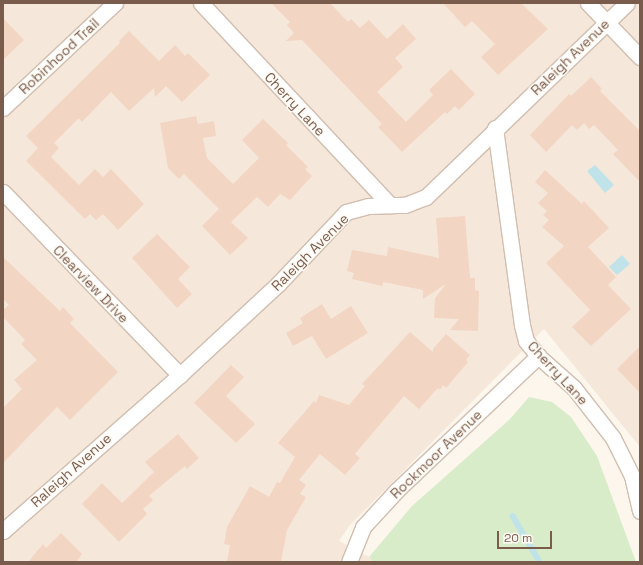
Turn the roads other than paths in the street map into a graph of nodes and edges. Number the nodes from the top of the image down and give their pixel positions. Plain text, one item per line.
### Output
1 (115, 3) edge
2 (201, 3) edge
3 (588, 3) edge
4 (627, 3) edge
5 (606, 22) junction
6 (640, 57) edge
7 (3, 108) edge
8 (495, 128) junction
9 (3, 192) edge
10 (390, 205) junction
11 (538, 356) junction
12 (180, 375) junction
13 (636, 473) edge
14 (640, 511) edge
15 (3, 531) edge
16 (348, 562) edge

1 - 7 street, Robinhood Trail
2 - 10 street, Cherry Lane
3 - 5 street
4 - 5 street, Raleigh Avenue
5 - 6 street
5 - 8 street, Raleigh Avenue
8 - 10 street, Raleigh Avenue
8 - 11 street, Cherry Lane
9 - 12 street, Clearview Drive
10 - 12 street, Raleigh Avenue
11 - 13 street, Cherry Lane
11 - 16 street, Rockmoor Avenue
12 - 15 street, Raleigh Avenue
13 - 14 street, Cherry Lane

